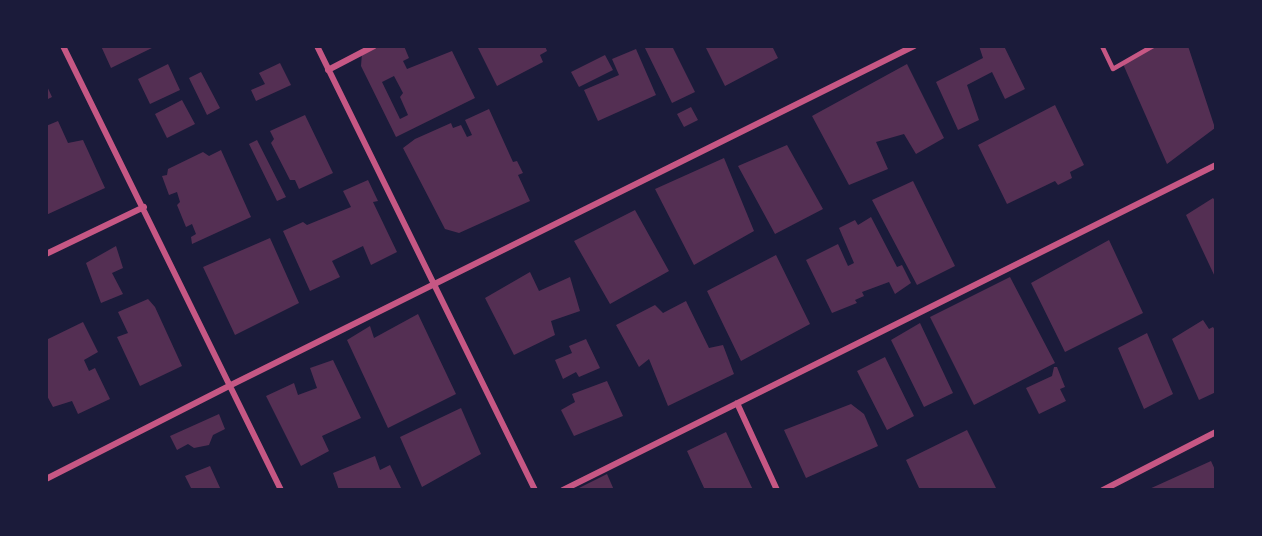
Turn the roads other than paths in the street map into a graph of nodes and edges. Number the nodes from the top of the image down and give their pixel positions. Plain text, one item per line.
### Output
1 (63, 46) edge
2 (317, 46) edge
3 (374, 46) edge
4 (914, 46) edge
5 (1102, 46) edge
6 (1153, 46) edge
7 (328, 70) junction
8 (1215, 165) edge
9 (144, 207) junction
10 (46, 254) edge
11 (434, 284) junction
12 (231, 385) junction
13 (737, 403) junction
14 (1215, 432) edge
15 (46, 479) edge
16 (281, 489) edge
17 (536, 489) edge
18 (563, 489) edge
19 (777, 489) edge
20 (1103, 489) edge

1 - 9 street
2 - 7 street
3 - 7 street
4 - 11 street
5 - 6 lane
7 - 11 street
8 - 13 street
9 - 10 street
9 - 12 street
11 - 12 street
11 - 17 street
12 - 15 street
12 - 16 street
13 - 18 street
13 - 19 street
14 - 20 street

